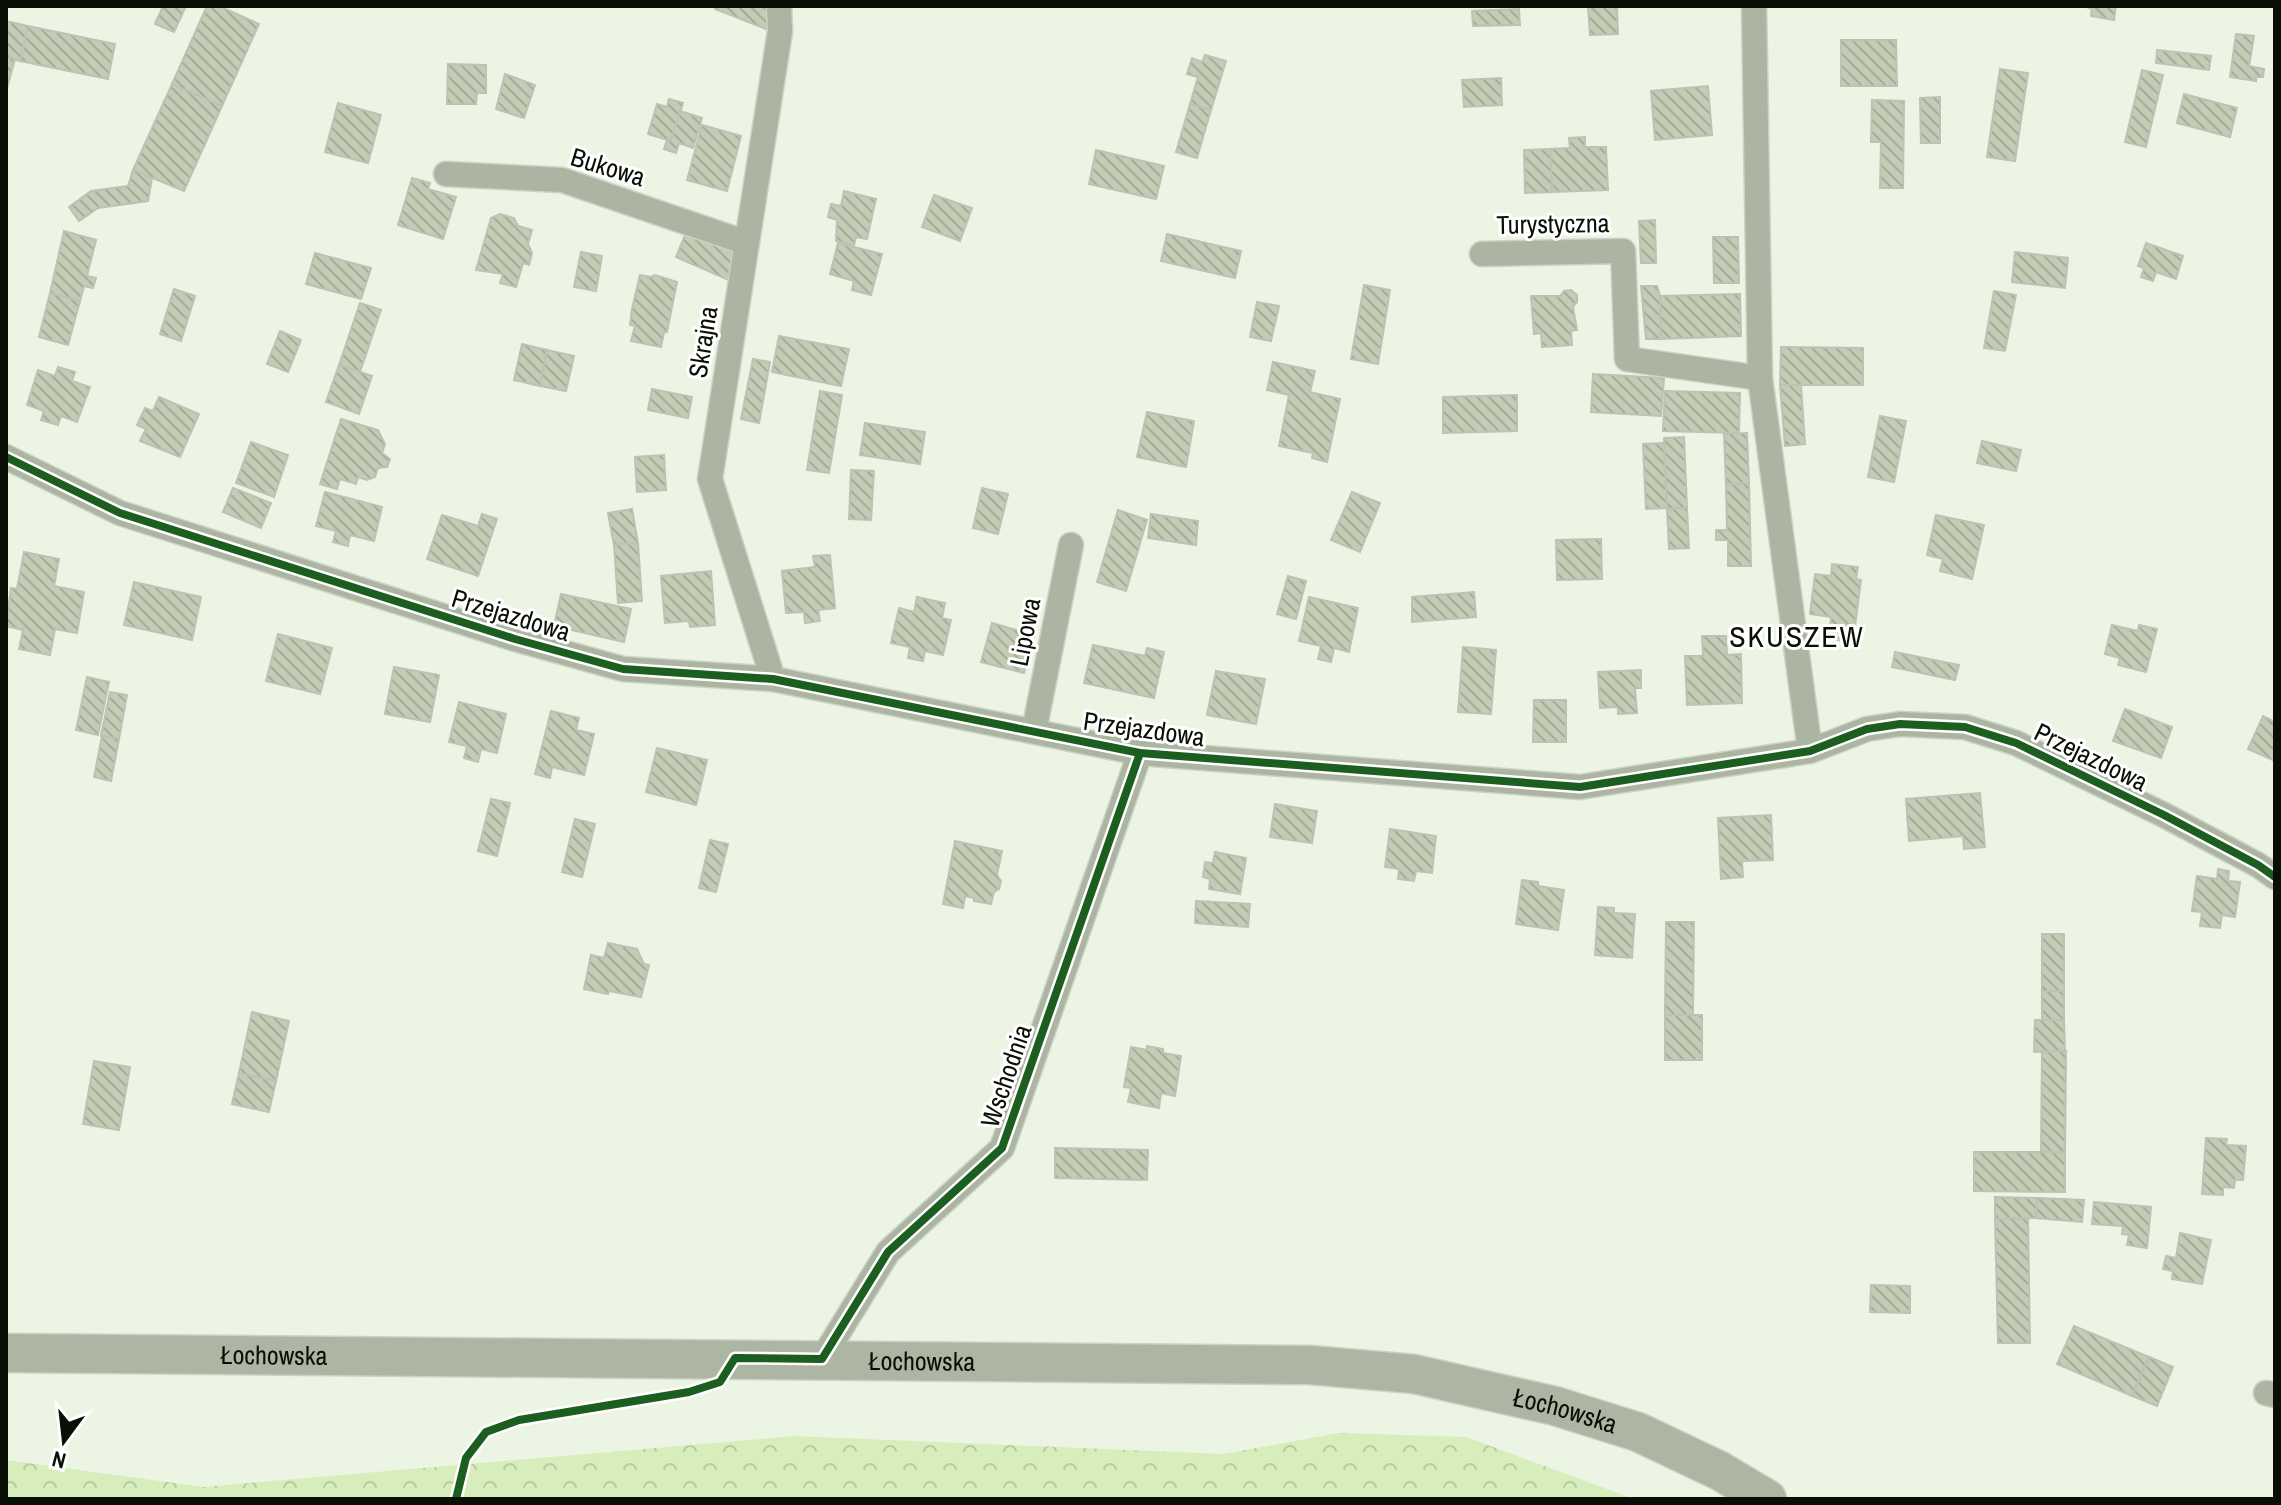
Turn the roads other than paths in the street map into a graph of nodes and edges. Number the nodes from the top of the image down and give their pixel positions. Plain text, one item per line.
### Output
1 (779, 6) edge
2 (1754, 6) edge
3 (446, 174) dead end
4 (747, 243) junction
5 (1482, 254) dead end
6 (1760, 378) junction
7 (6, 457) edge
8 (1071, 545) dead end
9 (773, 679) junction
10 (1034, 731) junction
11 (1810, 751) junction
12 (1140, 753) junction
13 (2275, 877) edge
14 (6, 1353) edge
15 (822, 1359) junction
16 (1767, 1499) edge

1 - 4 street, Skrajna
2 - 6 street
3 - 4 street, Bukowa
4 - 9 street, Skrajna
5 - 6 street, Turystyczna
6 - 11 street
7 - 9 street, Przejazdowa
8 - 10 street, Lipowa
9 - 10 street, Przejazdowa
10 - 12 street, Przejazdowa
11 - 12 street, Przejazdowa
11 - 13 street, Przejazdowa
12 - 15 street, Wschodnia
14 - 15 main road, Łochowska
15 - 16 main road, Łochowska

